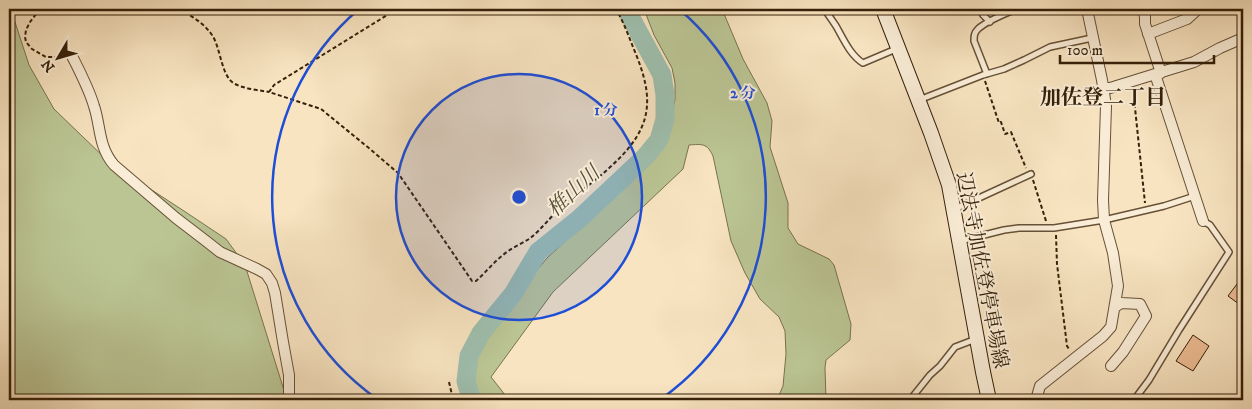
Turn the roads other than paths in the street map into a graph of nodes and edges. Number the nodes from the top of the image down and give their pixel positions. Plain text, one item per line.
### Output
1 (824, 9) edge
2 (883, 9) edge
3 (980, 9) edge
4 (1016, 9) edge
5 (1087, 9) edge
6 (1142, 9) edge
7 (1198, 9) edge
8 (990, 22) junction
9 (1148, 34) junction
10 (1092, 38) junction
11 (1243, 38) edge
12 (899, 47) junction
13 (72, 56) road end
14 (1158, 74) junction
15 (985, 75) junction
16 (1103, 88) junction
17 (918, 100) junction
18 (1030, 174) road end
19 (1195, 196) junction
20 (954, 209) junction
21 (1104, 220) junction
22 (1204, 222) joint
23 (960, 241) junction
24 (1115, 307) junction
25 (977, 338) junction
26 (1111, 366) dead end
27 (289, 400) edge
28 (910, 400) edge
29 (989, 400) edge
30 (1036, 400) edge
31 (1134, 400) edge

1 - 12 lane
2 - 12 main road, 辺法寺加佐登停車場線
3 - 8 lane
4 - 8 lane
5 - 10 street
6 - 9 street
7 - 9 street
8 - 15 lane
9 - 14 street
10 - 15 lane
10 - 16 street
11 - 14 street
12 - 17 main road, 辺法寺加佐登停車場線
13 - 27 street
14 - 16 street
14 - 19 street
15 - 17 lane
16 - 21 street
17 - 20 main road, 辺法寺加佐登停車場線
18 - 20 lane
19 - 21 lane
19 - 22 street
20 - 23 main road, 辺法寺加佐登停車場線
21 - 23 lane
21 - 24 street
22 - 31 lane
23 - 25 main road, 辺法寺加佐登停車場線
24 - 26 street
24 - 30 street
25 - 28 lane
25 - 29 main road, 辺法寺加佐登停車場線

